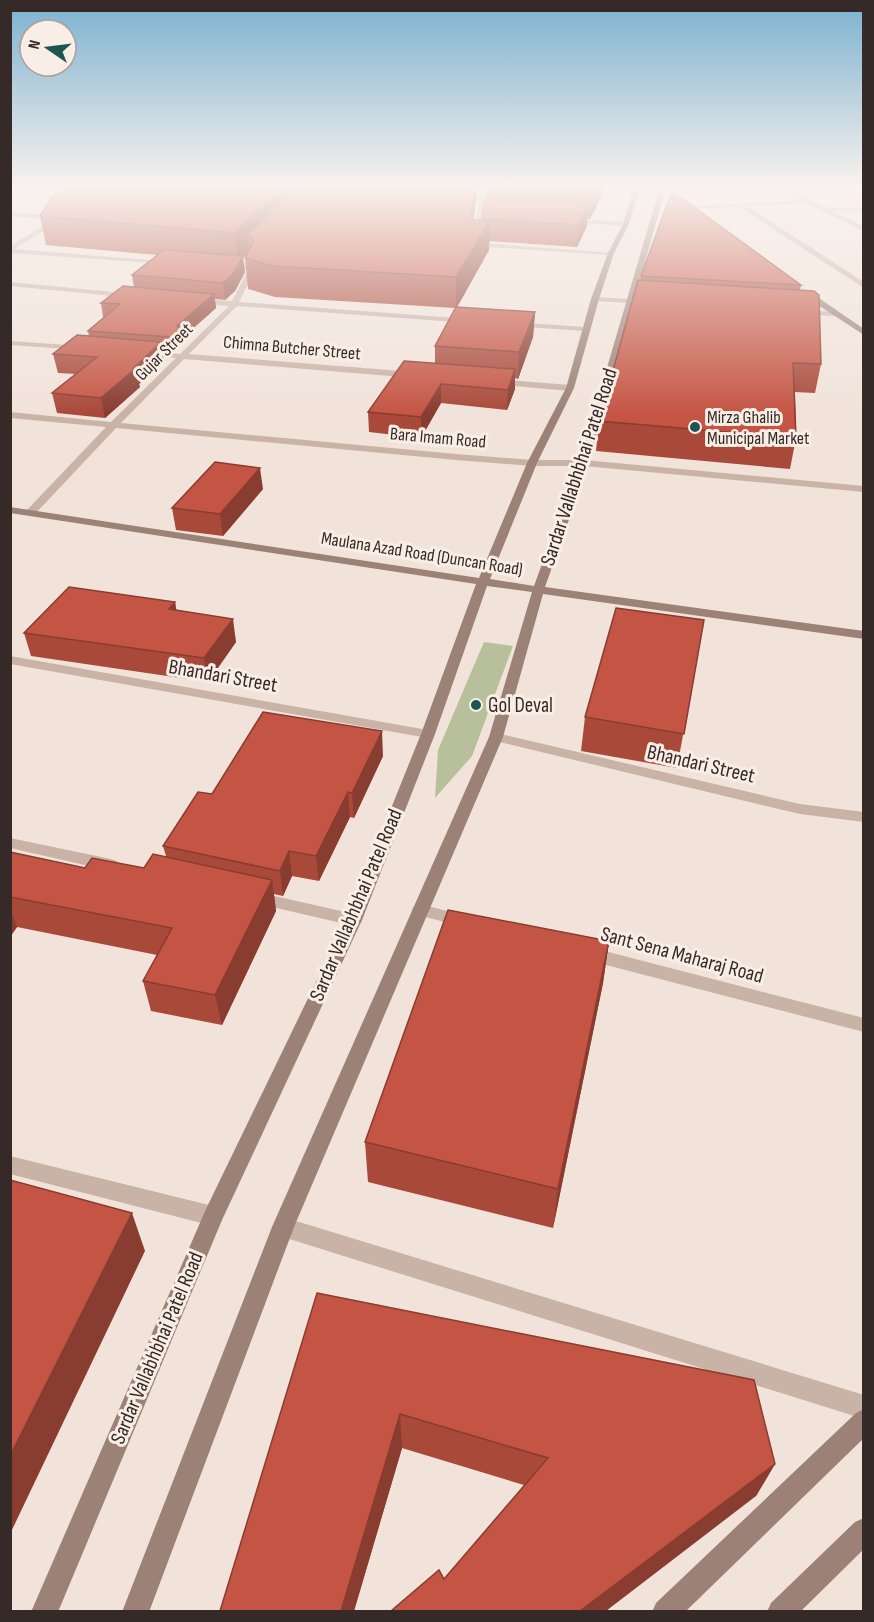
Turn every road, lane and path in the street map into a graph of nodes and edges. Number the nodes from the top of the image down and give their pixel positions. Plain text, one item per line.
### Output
1 (246, 263) edge
2 (608, 263) edge
3 (641, 263) edge
4 (829, 263) edge
5 (230, 266) edge
6 (241, 267) junction
7 (10, 284) edge
8 (864, 286) edge
9 (797, 288) edge
10 (140, 296) edge
11 (595, 299) junction
12 (187, 301) edge
13 (629, 301) junction
14 (652, 302) edge
15 (234, 305) junction
16 (789, 311) edge
17 (835, 314) junction
18 (480, 322) edge
19 (503, 324) edge
20 (585, 329) junction
21 (864, 333) edge
22 (10, 343) edge
23 (92, 349) edge
24 (138, 352) edge
25 (184, 356) junction
26 (430, 376) edge
27 (488, 381) edge
28 (570, 388) junction
29 (10, 415) edge
30 (113, 425) junction
31 (532, 463) junction
32 (584, 463) junction
33 (864, 489) edge
34 (10, 510) edge
35 (31, 512) junction
36 (483, 582) junction
37 (539, 590) junction
38 (864, 635) edge
39 (10, 660) edge
40 (428, 734) junction
41 (496, 737) junction
42 (864, 817) edge
43 (10, 843) edge
44 (125, 868) edge
45 (239, 894) edge
46 (420, 910) junction
47 (354, 920) junction
48 (477, 925) edge
49 (568, 948) edge
50 (864, 1025) edge
51 (10, 1165) edge
52 (213, 1216) junction
53 (283, 1227) junction
54 (864, 1407) edge
55 (864, 1421) edge
56 (864, 1531) edge
57 (44, 1611) edge
58 (135, 1611) edge
59 (665, 1611) edge
60 (780, 1611) edge

1 - 6 street
2 - 11 main road, Sardar Vallabhbhai Patel Road
3 - 13 main road, Sardar Vallabhbhai Patel Road
4 - 8 street
5 - 6 street
6 - 15 street, Gujar Street
7 - 10 street
9 - 17 main road
11 - 13 street
11 - 20 main road, Sardar Vallabhbhai Patel Road
12 - 15 street
13 - 14 street
13 - 32 main road, Sardar Vallabhbhai Patel Road
15 - 18 street
15 - 25 street, Gujar Street
16 - 17 street
17 - 21 main road
19 - 20 street
20 - 28 main road, Sardar Vallabhbhai Patel Road
22 - 23 street
24 - 25 street, Chimna Butcher Street
25 - 26 street, Chimna Butcher Street
25 - 30 street, Gujar Street
27 - 28 street
28 - 31 main road, Sardar Vallabhbhai Patel Road
29 - 30 street, Bara Imam Road
30 - 31 street, Bara Imam Road
30 - 35 street, Gujar Street
31 - 32 street, Bara Imam Road
31 - 36 main road, Sardar Vallabhbhai Patel Road
32 - 33 street, Bara Imam Road
32 - 37 main road, Sardar Vallabhbhai Patel Road
34 - 35 main road, Maulana Azad Road (Duncan Road)
35 - 36 main road, Maulana Azad Road (Duncan Road)
36 - 37 main road, Maulana Azad Road (Duncan Road)
36 - 40 main road, Sardar Vallabhbhai Patel Road
37 - 38 main road, Maulana Azad Road (Duncan Road)
37 - 41 main road, Sardar Vallabhbhai Patel Road
39 - 40 street, Bhandari Street
40 - 47 main road, Sardar Vallabhbhai Patel Road
41 - 42 street, Bhandari Street
41 - 46 main road, Sardar Vallabhbhai Patel Road
43 - 44 street
45 - 47 street
46 - 48 street
46 - 53 main road, Sardar Vallabhbhai Patel Road
47 - 52 main road, Sardar Vallabhbhai Patel Road
49 - 50 street, Sant Sena Maharaj Road
51 - 52 street
52 - 57 main road, Sardar Vallabhbhai Patel Road
53 - 54 street
53 - 58 main road, Sardar Vallabhbhai Patel Road
55 - 59 main road
56 - 60 main road

